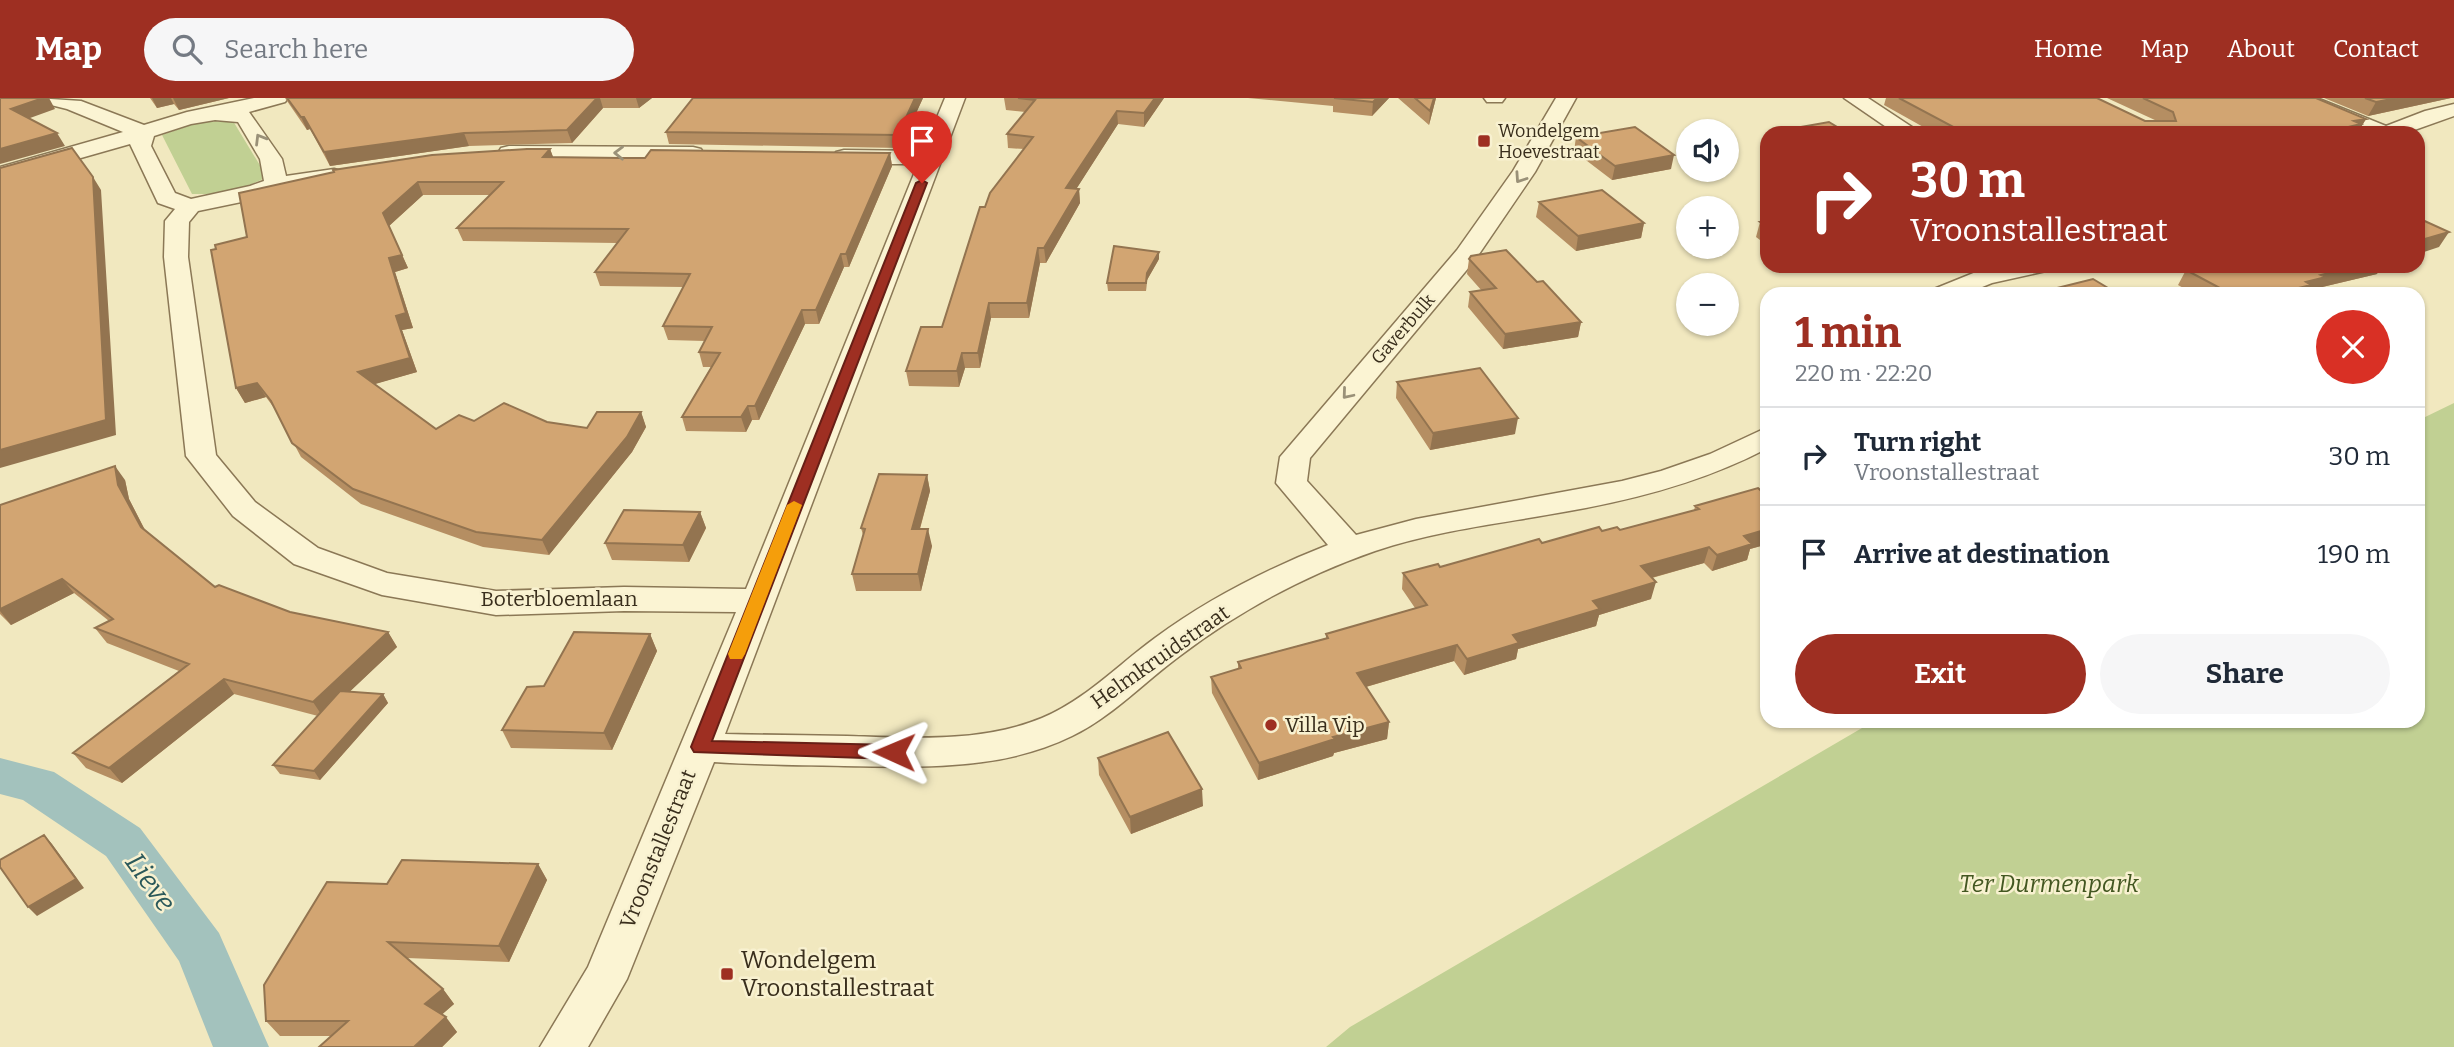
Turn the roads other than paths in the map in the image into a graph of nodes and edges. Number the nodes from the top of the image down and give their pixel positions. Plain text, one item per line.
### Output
1 (47, 98) edge
2 (278, 98) edge
3 (955, 98) edge
4 (1566, 98) edge
5 (1854, 98) edge
6 (2299, 98) edge
7 (2337, 98) edge
8 (2454, 110) edge
9 (225, 112) junction
10 (1899, 126) edge
11 (2380, 126) edge
12 (2385, 126) edge
13 (2404, 126) edge
14 (144, 133) junction
15 (486, 154) edge
16 (712, 154) edge
17 (823, 156) edge
18 (932, 158) junction
19 (355, 172) edge
20 (0, 174) edge
21 (276, 184) junction
22 (190, 206) junction
23 (2004, 273) edge
24 (1960, 287) edge
25 (1760, 441) edge
26 (1350, 549) junction
27 (758, 601) junction
28 (700, 747) junction
29 (563, 1047) edge

1 - 14 street
2 - 9 street
3 - 18 street, Vroonstallestraat
4 -> 26 street, Gaverbulk
5 - 10 street
6 - 11 street
7 - 12 street
8 - 13 street
9 - 14 street
21 -> 9 street
14 - 20 street
14 - 22 street
16 -> 15 street
17 - 18 street
18 - 27 street, Vroonstallestraat
19 - 21 street
21 - 22 street
22 - 27 street, Boterbloemlaan
23 - 24 street
25 - 26 street, Helmkruidstraat
26 - 28 street, Helmkruidstraat
27 - 28 street, Vroonstallestraat
28 - 29 street, Vroonstallestraat

